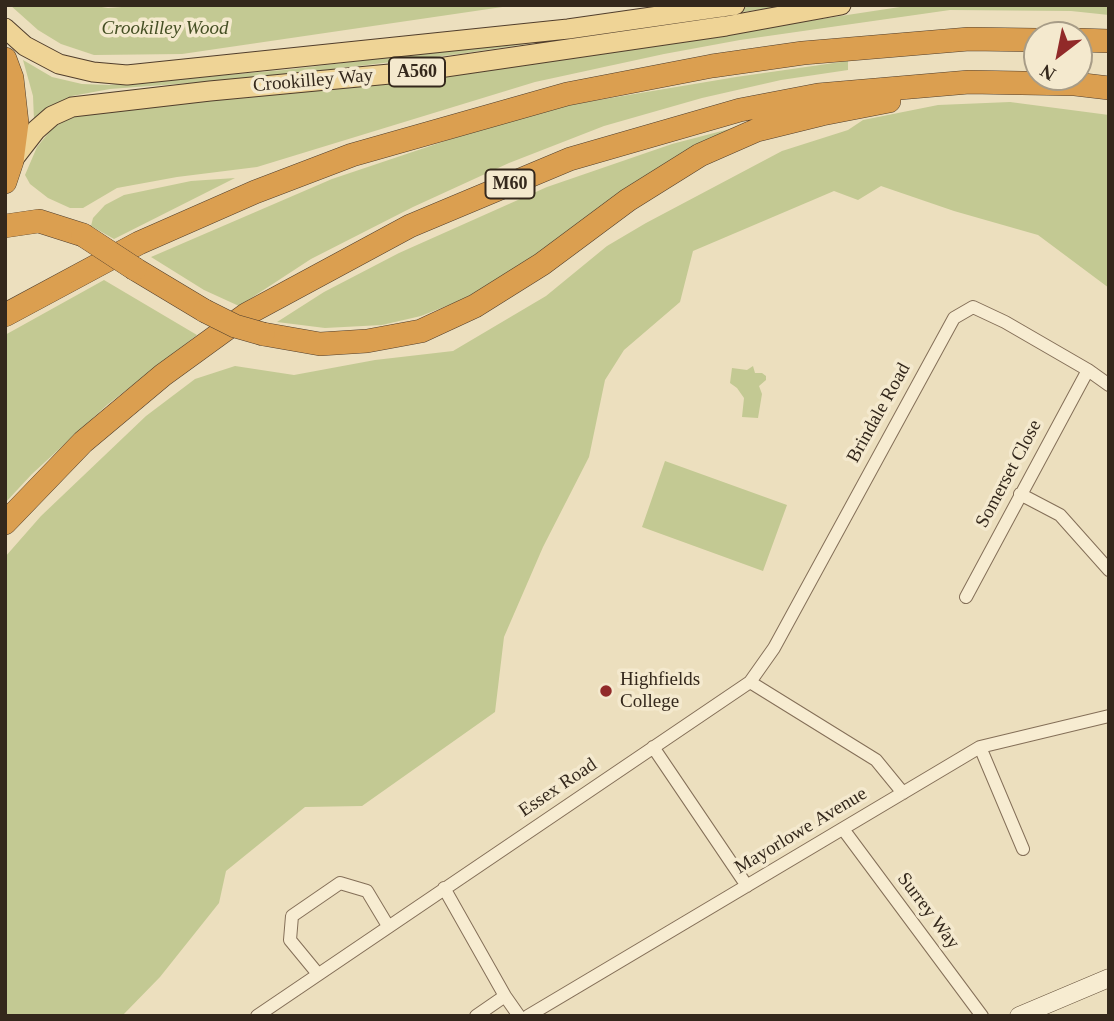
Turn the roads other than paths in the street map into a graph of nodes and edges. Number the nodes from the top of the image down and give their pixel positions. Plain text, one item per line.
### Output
1 (735, 5) edge
2 (841, 5) edge
3 (5, 28) edge
4 (1023, 40) edge
5 (5, 59) edge
6 (923, 86) junction
7 (1109, 88) edge
8 (9, 171) edge
9 (5, 226) edge
10 (5, 315) edge
11 (1088, 370) junction
12 (1109, 385) edge
13 (1020, 494) junction
14 (5, 523) edge
15 (1109, 570) edge
16 (966, 597) dead end
17 (750, 682) junction
18 (1109, 716) edge
19 (653, 747) junction
20 (980, 747) junction
21 (903, 793) junction
22 (843, 828) junction
23 (1023, 849) dead end
24 (747, 886) junction
25 (444, 888) junction
26 (388, 926) junction
27 (318, 974) junction
28 (1109, 978) edge
29 (505, 996) junction
30 (257, 1016) edge
31 (476, 1016) edge
32 (519, 1016) edge
33 (528, 1016) edge
34 (982, 1016) edge
35 (1019, 1016) edge

1 - 3 main road, Crookilley Way / A560
2 - 8 main road, Crookilley Way / A560
4 - 10 highway
5 - 8 highway, A560
6 - 7 highway, M60
6 - 9 highway, M60, bridge
6 - 14 highway, M60
11 - 12 street, Brindale Road
11 - 13 street, Somerset Close
11 - 17 street, Brindale Road
13 - 15 street
13 - 16 street, Somerset Close
17 - 19 street, Essex Road
17 - 21 street
18 - 20 street, Mayorlowe Avenue
19 - 24 street
19 - 25 street, Essex Road
20 - 21 street, Mayorlowe Avenue
20 - 23 street
21 - 22 street, Mayorlowe Avenue
22 - 24 street, Mayorlowe Avenue
22 - 34 street, Surrey Way
24 - 33 street, Mayorlowe Avenue
25 - 26 street, Essex Road
25 - 29 street
26 - 27 street, Essex Road
26 - 27 street
27 - 30 street, Essex Road
28 - 35 street
29 - 31 street
29 - 32 street

